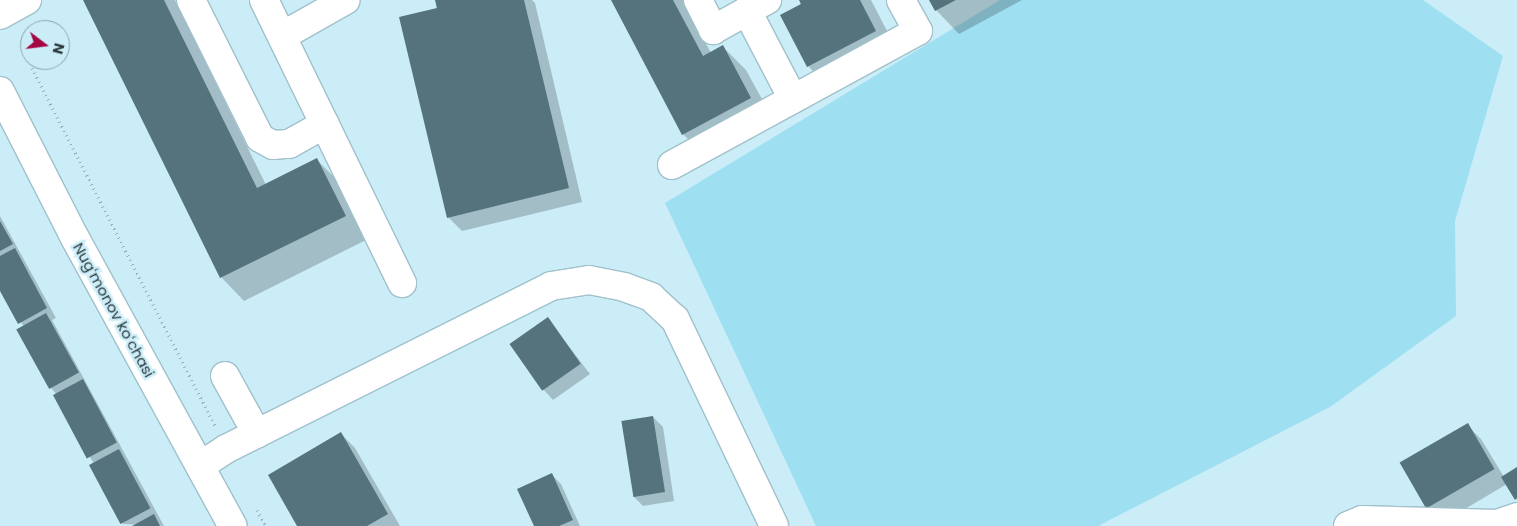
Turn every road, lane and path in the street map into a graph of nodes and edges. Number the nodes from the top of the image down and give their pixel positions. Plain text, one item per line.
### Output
1 (27, 0) edge
2 (191, 0) edge
3 (264, 0) edge
4 (346, 0) edge
5 (698, 0) edge
6 (901, 0) edge
7 (757, 6) edge
8 (0, 15) edge
9 (282, 36) junction
10 (33, 70) edge
11 (0, 91) edge
12 (793, 99) junction
13 (325, 124) junction
14 (672, 165) dead end
15 (402, 283) dead end
16 (225, 376) dead end
17 (215, 425) dead end
18 (257, 434) junction
19 (200, 466) junction
20 (1517, 517) edge
21 (233, 526) edge
22 (774, 526) edge
23 (1348, 526) edge

1 - 8 street
2 - 13 street
3 - 9 street
4 - 9 street
5 - 7 street
6 - 12 street
7 - 12 street
9 - 13 street
10 - 17 path
11 - 19 street, Nugʻmonov koʻchasi
12 - 14 street
13 - 15 street
16 - 18 street
18 - 19 street
18 - 22 street
19 - 21 street, Nugʻmonov koʻchasi
20 - 23 street

